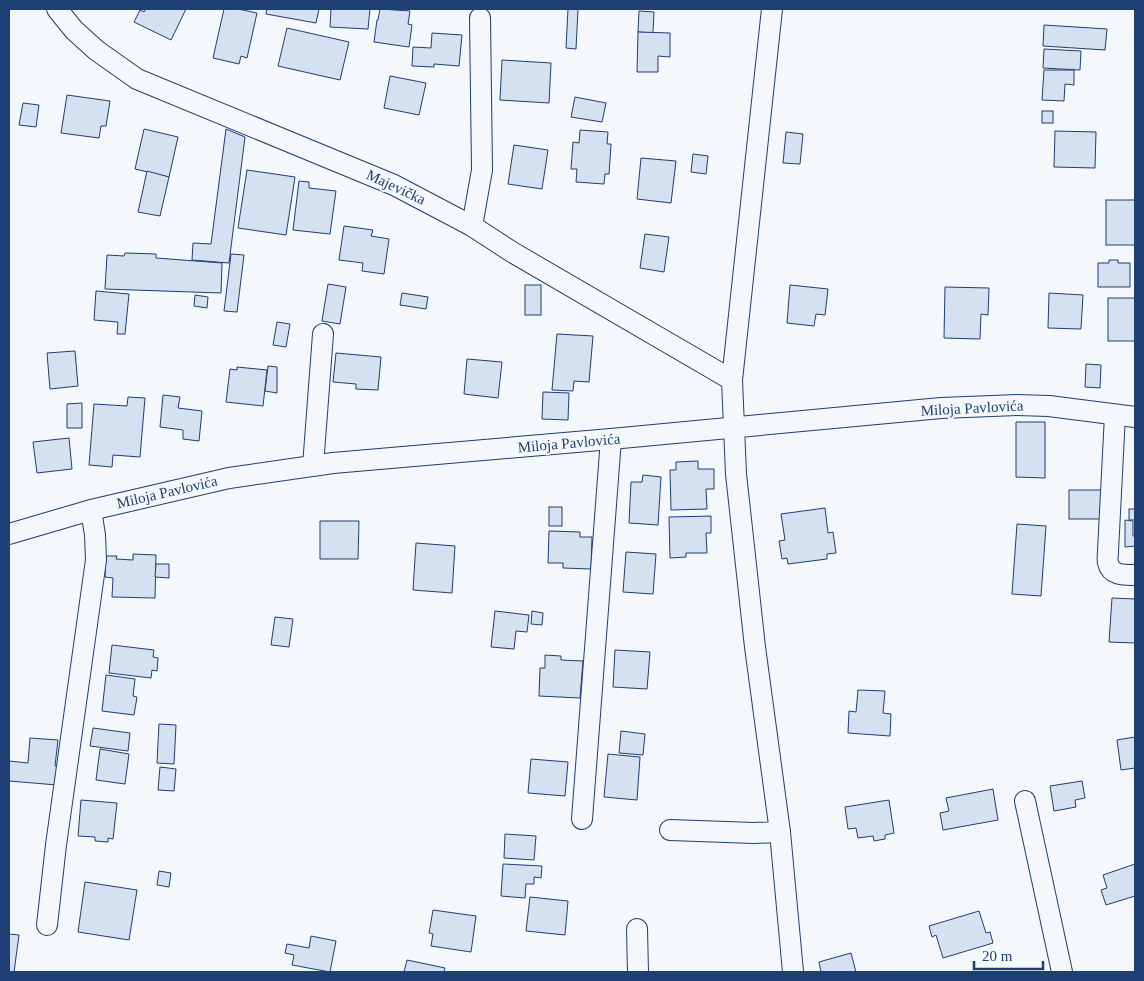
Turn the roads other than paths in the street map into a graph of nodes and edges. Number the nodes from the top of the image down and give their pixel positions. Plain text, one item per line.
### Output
1 (57, 9) edge
2 (772, 9) edge
3 (480, 18) dead end
4 (472, 226) junction
5 (323, 334) dead end
6 (732, 380) junction
7 (1115, 414) junction
8 (1135, 417) edge
9 (734, 427) junction
10 (611, 439) junction
11 (313, 466) junction
12 (91, 510) junction
13 (9, 534) edge
14 (1135, 575) edge
15 (1026, 801) dead end
16 (582, 819) dead end
17 (670, 830) dead end
18 (780, 832) junction
19 (47, 925) dead end
20 (638, 929) dead end
21 (638, 972) edge
22 (793, 972) edge
23 (1062, 972) edge

1 - 4 street, Majevička
2 - 6 street
3 - 4 street
4 - 6 street, Majevička
5 - 11 street
6 - 9 street
7 - 8 street, Miloja Pavlovića
7 - 9 street, Miloja Pavlovića
7 - 14 street
9 - 10 street, Miloja Pavlovića
9 - 18 street
10 - 11 street, Miloja Pavlovića
10 - 16 street
11 - 12 street, Miloja Pavlovića
12 - 13 street, Miloja Pavlovića
12 - 19 street
15 - 23 street
17 - 18 street
18 - 22 street
20 - 21 street

